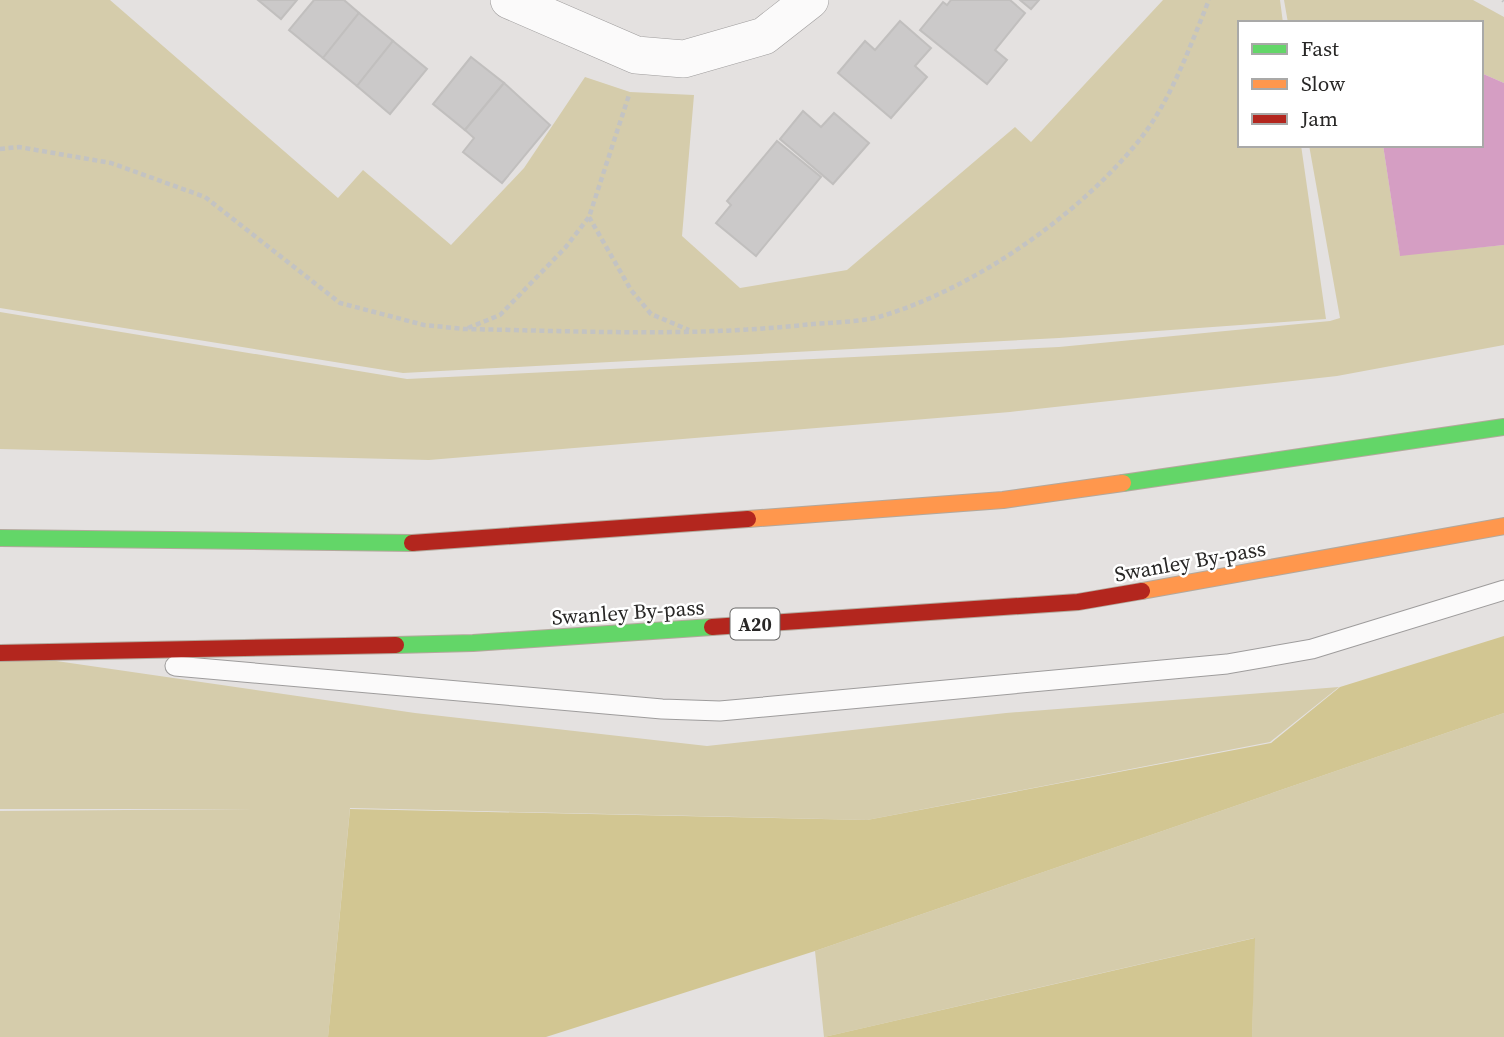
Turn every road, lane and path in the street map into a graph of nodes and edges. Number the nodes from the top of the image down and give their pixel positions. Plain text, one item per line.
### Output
1 (509, 0) edge
2 (810, 0) edge
3 (1209, 0) edge
4 (636, 55) junction
5 (0, 149) edge
6 (589, 217) junction
7 (464, 329) junction
8 (693, 332) junction
9 (1504, 427) edge
10 (1504, 527) edge
11 (0, 538) edge
12 (1504, 590) edge
13 (8, 653) edge

1 - 4 street
2 - 4 street
3 - 8 path
4 - 6 path
5 - 7 path
6 - 7 path
6 - 8 path
7 - 8 path
9 - 11 highway
10 - 13 highway, Swanley By-pass / A20
12 - 13 lane

